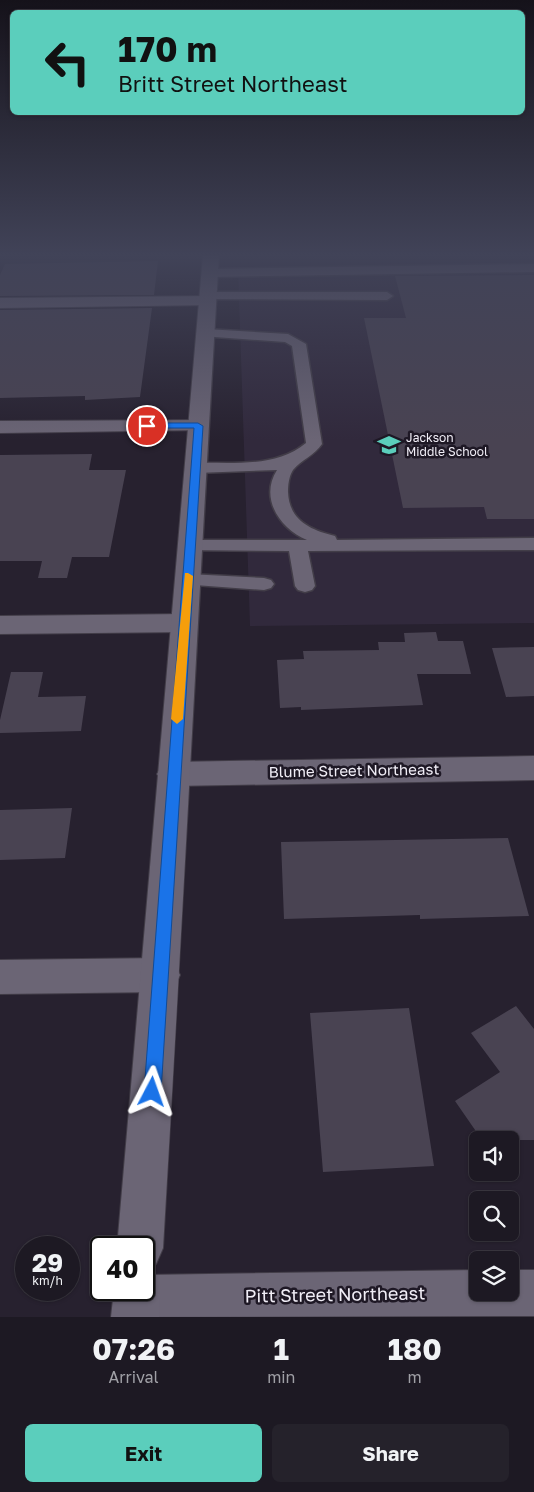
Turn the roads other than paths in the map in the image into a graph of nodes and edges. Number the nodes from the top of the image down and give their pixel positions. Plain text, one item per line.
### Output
1 (207, 316) edge
2 (206, 333) junction
3 (198, 426) junction
4 (0, 427) edge
5 (299, 457) junction
6 (196, 468) junction
7 (534, 544) edge
8 (297, 545) junction
9 (342, 545) junction
10 (190, 546) junction
11 (188, 580) junction
12 (264, 584) dead end
13 (305, 586) dead end
14 (185, 623) junction
15 (0, 625) edge
16 (534, 768) edge
17 (173, 774) junction
18 (162, 975) junction
19 (0, 977) edge
20 (141, 1236) edge
21 (534, 1292) edge
22 (136, 1302) edge

1 - 2 street
2 - 3 street
2 - 5 lane
3 - 4 street
3 - 6 street
5 - 6 lane
5 - 9 lane
6 - 10 street
7 - 9 lane
8 - 9 lane
8 - 10 lane
8 - 13 lane
10 - 11 street
11 - 12 lane
11 - 14 street
14 - 15 street
14 - 17 street
16 - 17 street, Blume Street Northeast
17 - 18 street
18 - 19 street
18 - 20 street
21 - 22 street, Pitt Street Northeast

